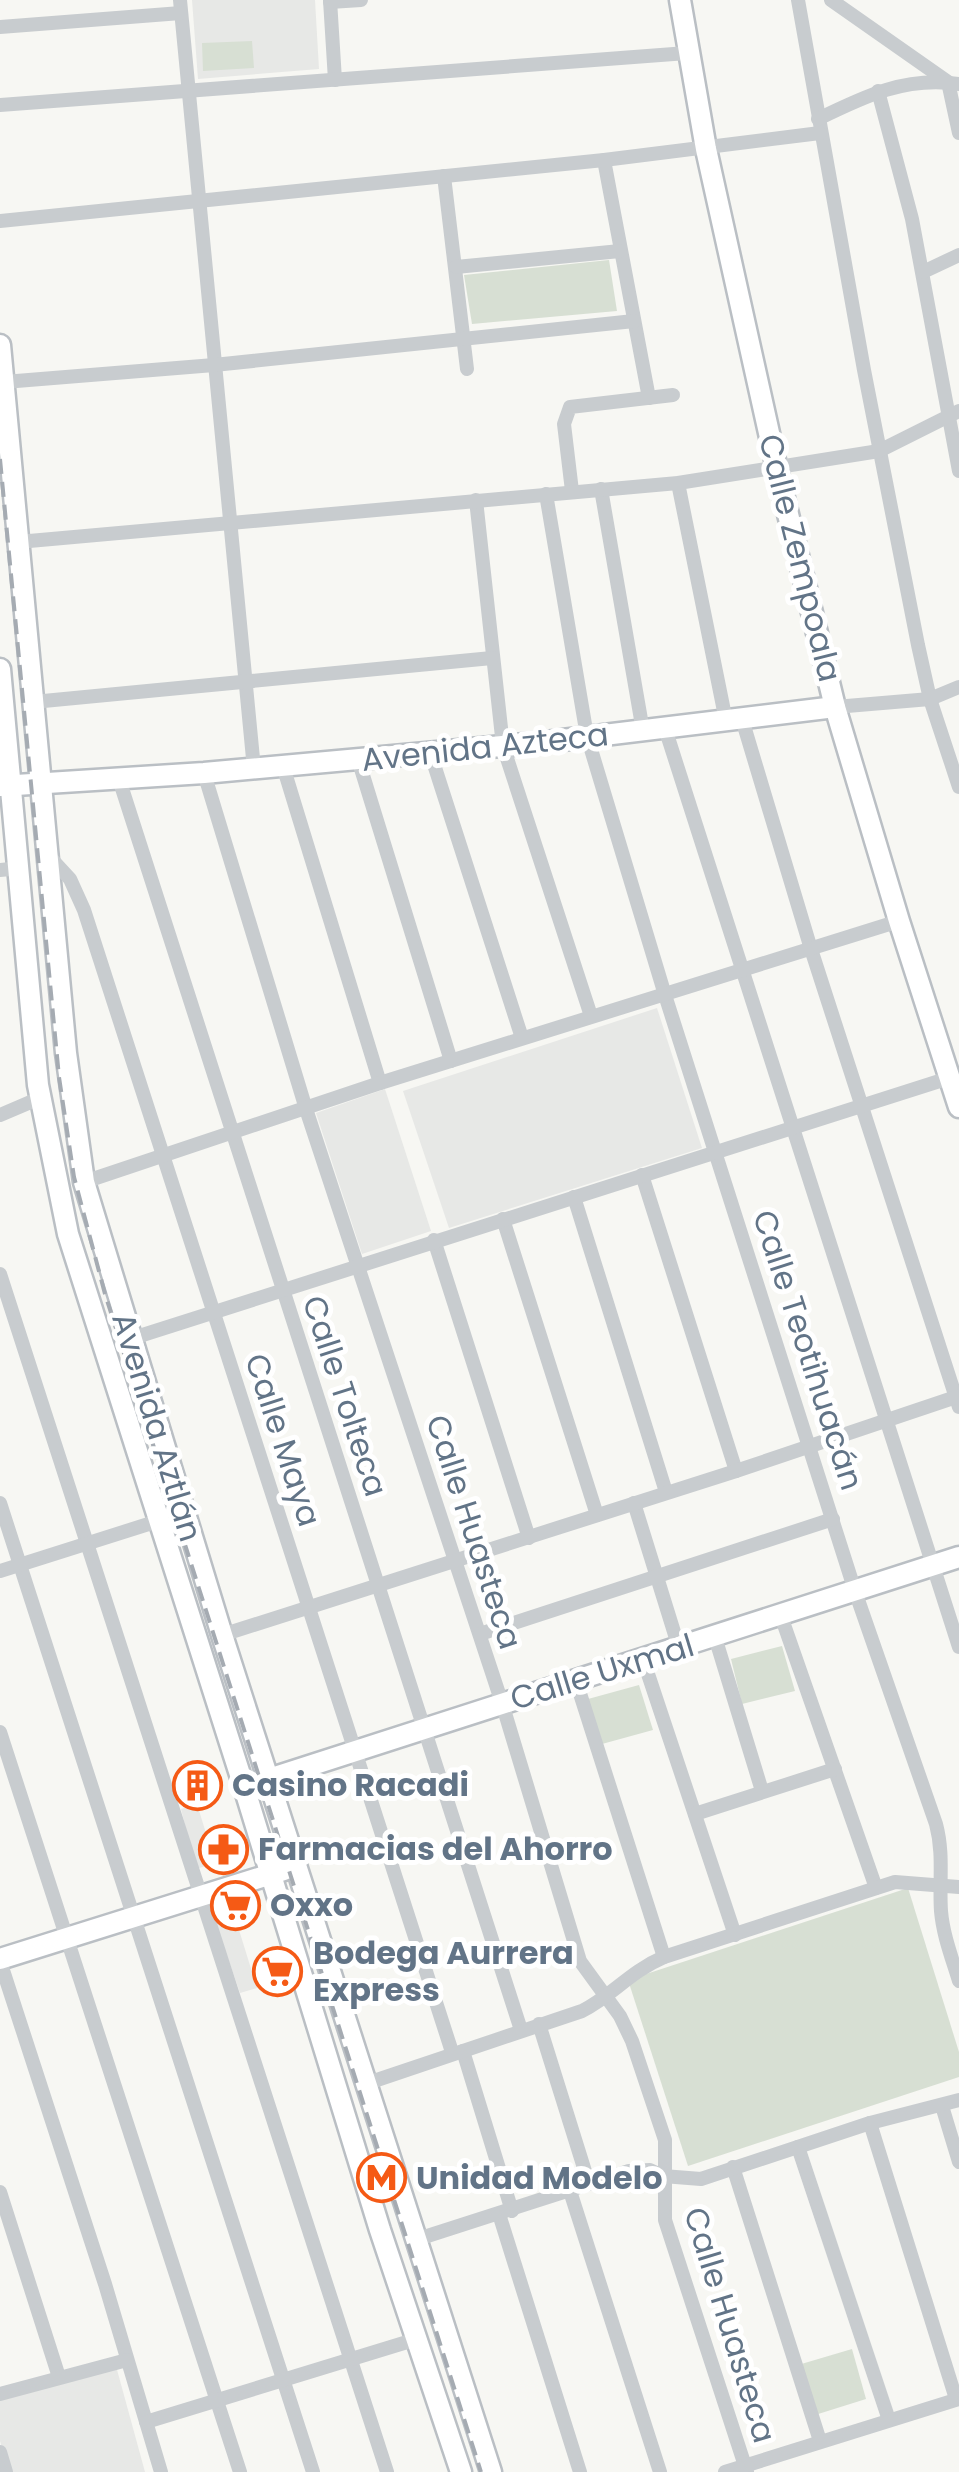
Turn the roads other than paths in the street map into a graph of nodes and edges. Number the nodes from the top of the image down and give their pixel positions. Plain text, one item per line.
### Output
1 (360, 0) edge
2 (680, 0) edge
3 (798, 0) edge
4 (831, 0) edge
5 (330, 1) edge
6 (180, 7) edge
7 (0, 28) edge
8 (687, 53) junction
9 (334, 80) junction
10 (954, 83) edge
11 (190, 91) junction
12 (878, 91) junction
13 (0, 104) edge
14 (819, 126) junction
15 (959, 133) edge
16 (706, 148) junction
17 (604, 160) junction
18 (444, 176) junction
19 (200, 202) junction
20 (0, 222) edge
21 (620, 251) junction
22 (959, 255) edge
23 (456, 267) junction
24 (923, 272) junction
25 (634, 322) junction
26 (464, 341) junction
27 (0, 346) edge
28 (214, 365) junction
29 (467, 369) dead end
30 (4, 382) junction
31 (673, 395) dead end
32 (650, 398) junction
33 (954, 413) edge
34 (879, 451) junction
35 (777, 469) junction
36 (959, 471) edge
37 (678, 483) junction
38 (601, 490) junction
39 (572, 492) junction
40 (546, 494) junction
41 (476, 500) junction
42 (230, 523) junction
43 (18, 542) junction
44 (492, 658) junction
45 (0, 669) edge
46 (245, 682) junction
47 (959, 687) edge
48 (930, 699) junction
49 (33, 702) junction
50 (836, 707) junction
51 (2, 708) edge
52 (734, 721) junction
53 (666, 728) junction
54 (643, 731) junction
55 (587, 736) junction
56 (503, 746) junction
57 (430, 752) junction
58 (358, 760) junction
59 (283, 766) junction
60 (254, 769) junction
61 (204, 773) junction
62 (118, 779) junction
63 (40, 784) junction
64 (5, 785) edge
65 (959, 787) edge
66 (46, 853) junction
67 (10, 869) edge
68 (899, 922) junction
69 (812, 949) junction
70 (742, 970) junction
71 (665, 995) junction
72 (591, 1016) junction
73 (522, 1038) junction
74 (451, 1061) junction
75 (950, 1078) junction
76 (380, 1083) junction
77 (40, 1098) junction
78 (861, 1106) junction
79 (959, 1107) edge
80 (306, 1109) junction
81 (0, 1115) edge
82 (794, 1128) junction
83 (230, 1133) junction
84 (716, 1152) junction
85 (162, 1156) junction
86 (642, 1175) junction
87 (84, 1182) junction
88 (574, 1196) junction
89 (504, 1219) junction
90 (434, 1240) junction
91 (356, 1266) junction
92 (0, 1274) edge
93 (280, 1290) junction
94 (212, 1312) junction
95 (130, 1338) junction
96 (958, 1400) edge
97 (888, 1420) junction
98 (812, 1446) junction
99 (736, 1471) junction
100 (666, 1492) junction
101 (0, 1503) edge
102 (634, 1503) junction
103 (598, 1515) junction
104 (833, 1519) junction
105 (158, 1521) junction
106 (529, 1538) junction
107 (89, 1543) junction
108 (959, 1557) edge
109 (454, 1559) junction
110 (20, 1564) junction
111 (933, 1565) junction
112 (0, 1571) edge
113 (657, 1576) junction
114 (378, 1582) junction
115 (856, 1591) junction
116 (310, 1606) junction
117 (781, 1616) junction
118 (222, 1634) junction
119 (480, 1634) junction
120 (715, 1637) junction
121 (959, 1647) edge
122 (679, 1648) junction
123 (643, 1659) junction
124 (576, 1681) junction
125 (502, 1703) junction
126 (426, 1729) junction
127 (0, 1732) edge
128 (356, 1751) junction
129 (835, 1769) junction
130 (268, 1778) junction
131 (244, 1787) junction
132 (762, 1790) junction
133 (695, 1814) junction
134 (296, 1866) junction
135 (271, 1874) junction
136 (940, 1886) junction
137 (959, 1886) edge
138 (876, 1888) junction
139 (202, 1894) junction
140 (134, 1915) junction
141 (735, 1935) junction
142 (67, 1937) junction
143 (664, 1957) junction
144 (0, 1960) edge
145 (959, 1981) edge
146 (604, 1996) junction
147 (539, 2024) junction
148 (521, 2030) junction
149 (458, 2052) junction
150 (368, 2083) junction
151 (959, 2100) edge
152 (942, 2106) junction
153 (870, 2123) junction
154 (798, 2147) junction
155 (959, 2162) edge
156 (733, 2167) junction
157 (663, 2176) junction
158 (589, 2184) junction
159 (570, 2191) junction
160 (0, 2192) edge
161 (506, 2212) junction
162 (418, 2238) junction
163 (417, 2339) junction
164 (127, 2360) junction
165 (350, 2360) junction
166 (59, 2377) junction
167 (283, 2381) junction
168 (0, 2394) edge
169 (958, 2399) edge
170 (216, 2401) junction
171 (890, 2420) junction
172 (146, 2422) junction
173 (820, 2441) junction
174 (0, 2452) edge
175 (746, 2469) edge
176 (6, 2472) edge
177 (161, 2472) edge
178 (240, 2472) edge
179 (313, 2472) edge
180 (388, 2472) edge
181 (460, 2472) edge
182 (492, 2472) edge
183 (580, 2472) edge
184 (660, 2472) edge
185 (724, 2472) edge

1 - 5 street
2 - 8 main road, Calle Zempoala
3 - 14 street
4 - 10 street
5 - 9 street
6 - 7 street
6 - 11 street
8 - 9 street
8 - 16 main road, Calle Zempoala
9 - 11 street
10 - 12 street
10 - 15 street
11 - 13 street
11 - 19 street
12 - 14 street
12 - 24 street
14 - 16 street
14 - 34 street
16 - 17 street
16 - 35 main road, Calle Zempoala
17 - 18 street
17 - 21 street
18 - 19 street
18 - 23 street
19 - 20 street
19 - 28 street
21 - 23 street
21 - 25 street
22 - 24 street
23 - 26 street
24 - 33 street
25 - 26 street
25 - 32 street
26 - 28 street
26 - 29 street
27 - 30 main road, Avenida Aztlán
28 - 30 street
28 - 42 street
30 - 43 main road, Avenida Aztlán
31 - 32 street
32 - 39 street
33 - 34 street
33 - 36 street
34 - 35 street
34 - 48 street
35 - 37 street
35 - 50 main road, Calle Zempoala
37 - 38 street
37 - 52 street
38 - 39 street
38 - 54 street
39 - 40 street
40 - 41 street
40 - 55 street, Calle Teotihuacán
41 - 42 street
41 - 44 street
42 - 43 street
42 - 46 street
43 - 49 main road, Avenida Aztlán
44 - 46 street
44 - 56 street
45 - 51 main road, Avenida Aztlán
46 - 49 street
46 - 60 street
47 - 48 street, Avenida Azteca
48 - 50 street, Avenida Azteca
48 - 65 street
49 - 63 main road, Avenida Aztlán
50 - 52 main road, Avenida Azteca
50 - 68 main road, Calle Zempoala
51 - 64 main road, Avenida Aztlán
52 - 53 main road, Avenida Azteca
52 - 69 street
53 - 54 main road, Avenida Azteca
53 - 70 street
54 - 55 main road, Avenida Azteca
55 - 56 main road, Avenida Azteca
55 - 71 street, Calle Teotihuacán
56 - 57 main road, Avenida Azteca
56 - 72 street
57 - 58 main road, Avenida Azteca
57 - 73 street
58 - 59 main road, Avenida Azteca
58 - 74 street
59 - 60 main road, Avenida Azteca
59 - 76 street
60 - 61 main road, Avenida Azteca
61 - 62 main road, Avenida Azteca
61 - 80 street, Calle Huasteca
62 - 63 main road, Avenida Azteca
62 - 83 street, Calle Tolteca
63 - 64 main road, Avenida Azteca
63 - 66 main road, Avenida Aztlán
64 - 67 main road, Avenida Aztlán
66 - 85 street, Calle Maya
66 - 87 main road, Avenida Aztlán
67 - 77 main road, Avenida Aztlán
68 - 69 street
68 - 75 main road, Calle Zempoala
69 - 70 street
69 - 78 street
70 - 71 street
70 - 82 street
71 - 72 street
71 - 84 street, Calle Teotihuacán
72 - 73 street
73 - 74 street
74 - 76 street
75 - 78 street
75 - 79 main road, Calle Zempoala
76 - 80 street
77 - 81 street
77 - 105 main road, Avenida Aztlán
78 - 82 street
78 - 96 street
80 - 83 street
80 - 91 street, Calle Huasteca
82 - 84 street
82 - 97 street
83 - 85 street
83 - 93 street, Calle Tolteca
84 - 86 street
84 - 98 street, Calle Teotihuacán
85 - 87 street
85 - 94 street, Calle Maya
86 - 88 street
86 - 99 street
87 - 95 main road, Avenida Aztlán
88 - 89 street
88 - 100 street
89 - 90 street
89 - 103 street
90 - 91 street
90 - 106 street
91 - 93 street
91 - 109 street, Calle Huasteca
92 - 107 street
93 - 94 street
93 - 114 street, Calle Tolteca
94 - 95 street
94 - 116 street, Calle Maya
95 - 118 main road, Avenida Aztlán
96 - 97 street
97 - 98 street
97 - 111 street
98 - 99 street
98 - 104 street, Calle Teotihuacán
99 - 100 street
100 - 102 street
101 - 110 street
102 - 103 street
102 - 113 street
103 - 106 street
104 - 113 street
104 - 115 street, Calle Teotihuacán
105 - 107 street
105 - 131 main road, Avenida Aztlán
106 - 109 street
107 - 110 street
107 - 139 street
108 - 111 main road, Calle Uxmal
109 - 114 street
109 - 119 street, Calle Huasteca
110 - 112 street
110 - 140 street
111 - 115 main road, Calle Uxmal
111 - 121 street
113 - 119 street
113 - 122 street
114 - 116 street
114 - 126 street, Calle Tolteca
115 - 117 main road, Calle Uxmal
115 - 136 street, Calle Teotihuacán
116 - 118 street
116 - 128 street, Calle Maya
117 - 120 main road, Calle Uxmal
117 - 129 street
118 - 130 main road, Avenida Aztlán
119 - 125 street, Calle Huasteca
120 - 122 main road, Calle Uxmal
120 - 132 street
122 - 123 main road, Calle Uxmal
123 - 124 main road, Calle Uxmal
123 - 133 street
124 - 125 main road, Calle Uxmal
124 - 143 street
125 - 126 main road, Calle Uxmal
125 - 146 street, Calle Huasteca
126 - 128 main road, Calle Uxmal
126 - 148 street, Calle Tolteca
127 - 142 street
128 - 130 main road, Calle Uxmal
128 - 149 street, Calle Maya
129 - 132 street
129 - 138 street
130 - 131 main road, Calle Uxmal
130 - 134 main road, Avenida Aztlán
131 - 135 main road, Avenida Aztlán
132 - 133 street
133 - 141 street
134 - 135 main road
134 - 150 main road, Avenida Aztlán
135 - 139 main road
135 - 163 main road, Avenida Aztlán
136 - 137 street
136 - 138 street
136 - 145 street, Calle Teotihuacán
138 - 141 street
139 - 140 main road
139 - 165 street
140 - 142 main road
140 - 167 street
141 - 143 street
142 - 144 main road
142 - 170 street
143 - 146 street
144 - 164 street
146 - 147 street
146 - 157 street, Calle Huasteca
147 - 148 street
147 - 158 street
148 - 149 street
149 - 150 street
149 - 161 street, Calle Maya
150 - 162 main road, Avenida Aztlán
151 - 152 street
152 - 153 street
152 - 155 street
153 - 154 street
153 - 169 street
154 - 156 street
154 - 171 street
156 - 157 street
156 - 173 street
157 - 158 street
157 - 175 street, Calle Huasteca
158 - 159 street
159 - 161 street
159 - 184 street
160 - 166 street
161 - 162 street
161 - 183 street, Calle Maya
162 - 182 main road, Avenida Aztlán
163 - 165 street
163 - 181 main road, Avenida Aztlán
164 - 166 street
164 - 172 street
165 - 167 street
165 - 180 street
166 - 168 street
167 - 170 street
167 - 179 street
169 - 171 street
170 - 172 street
170 - 178 street
171 - 173 street
172 - 177 street
173 - 175 street
174 - 176 street
175 - 185 street

